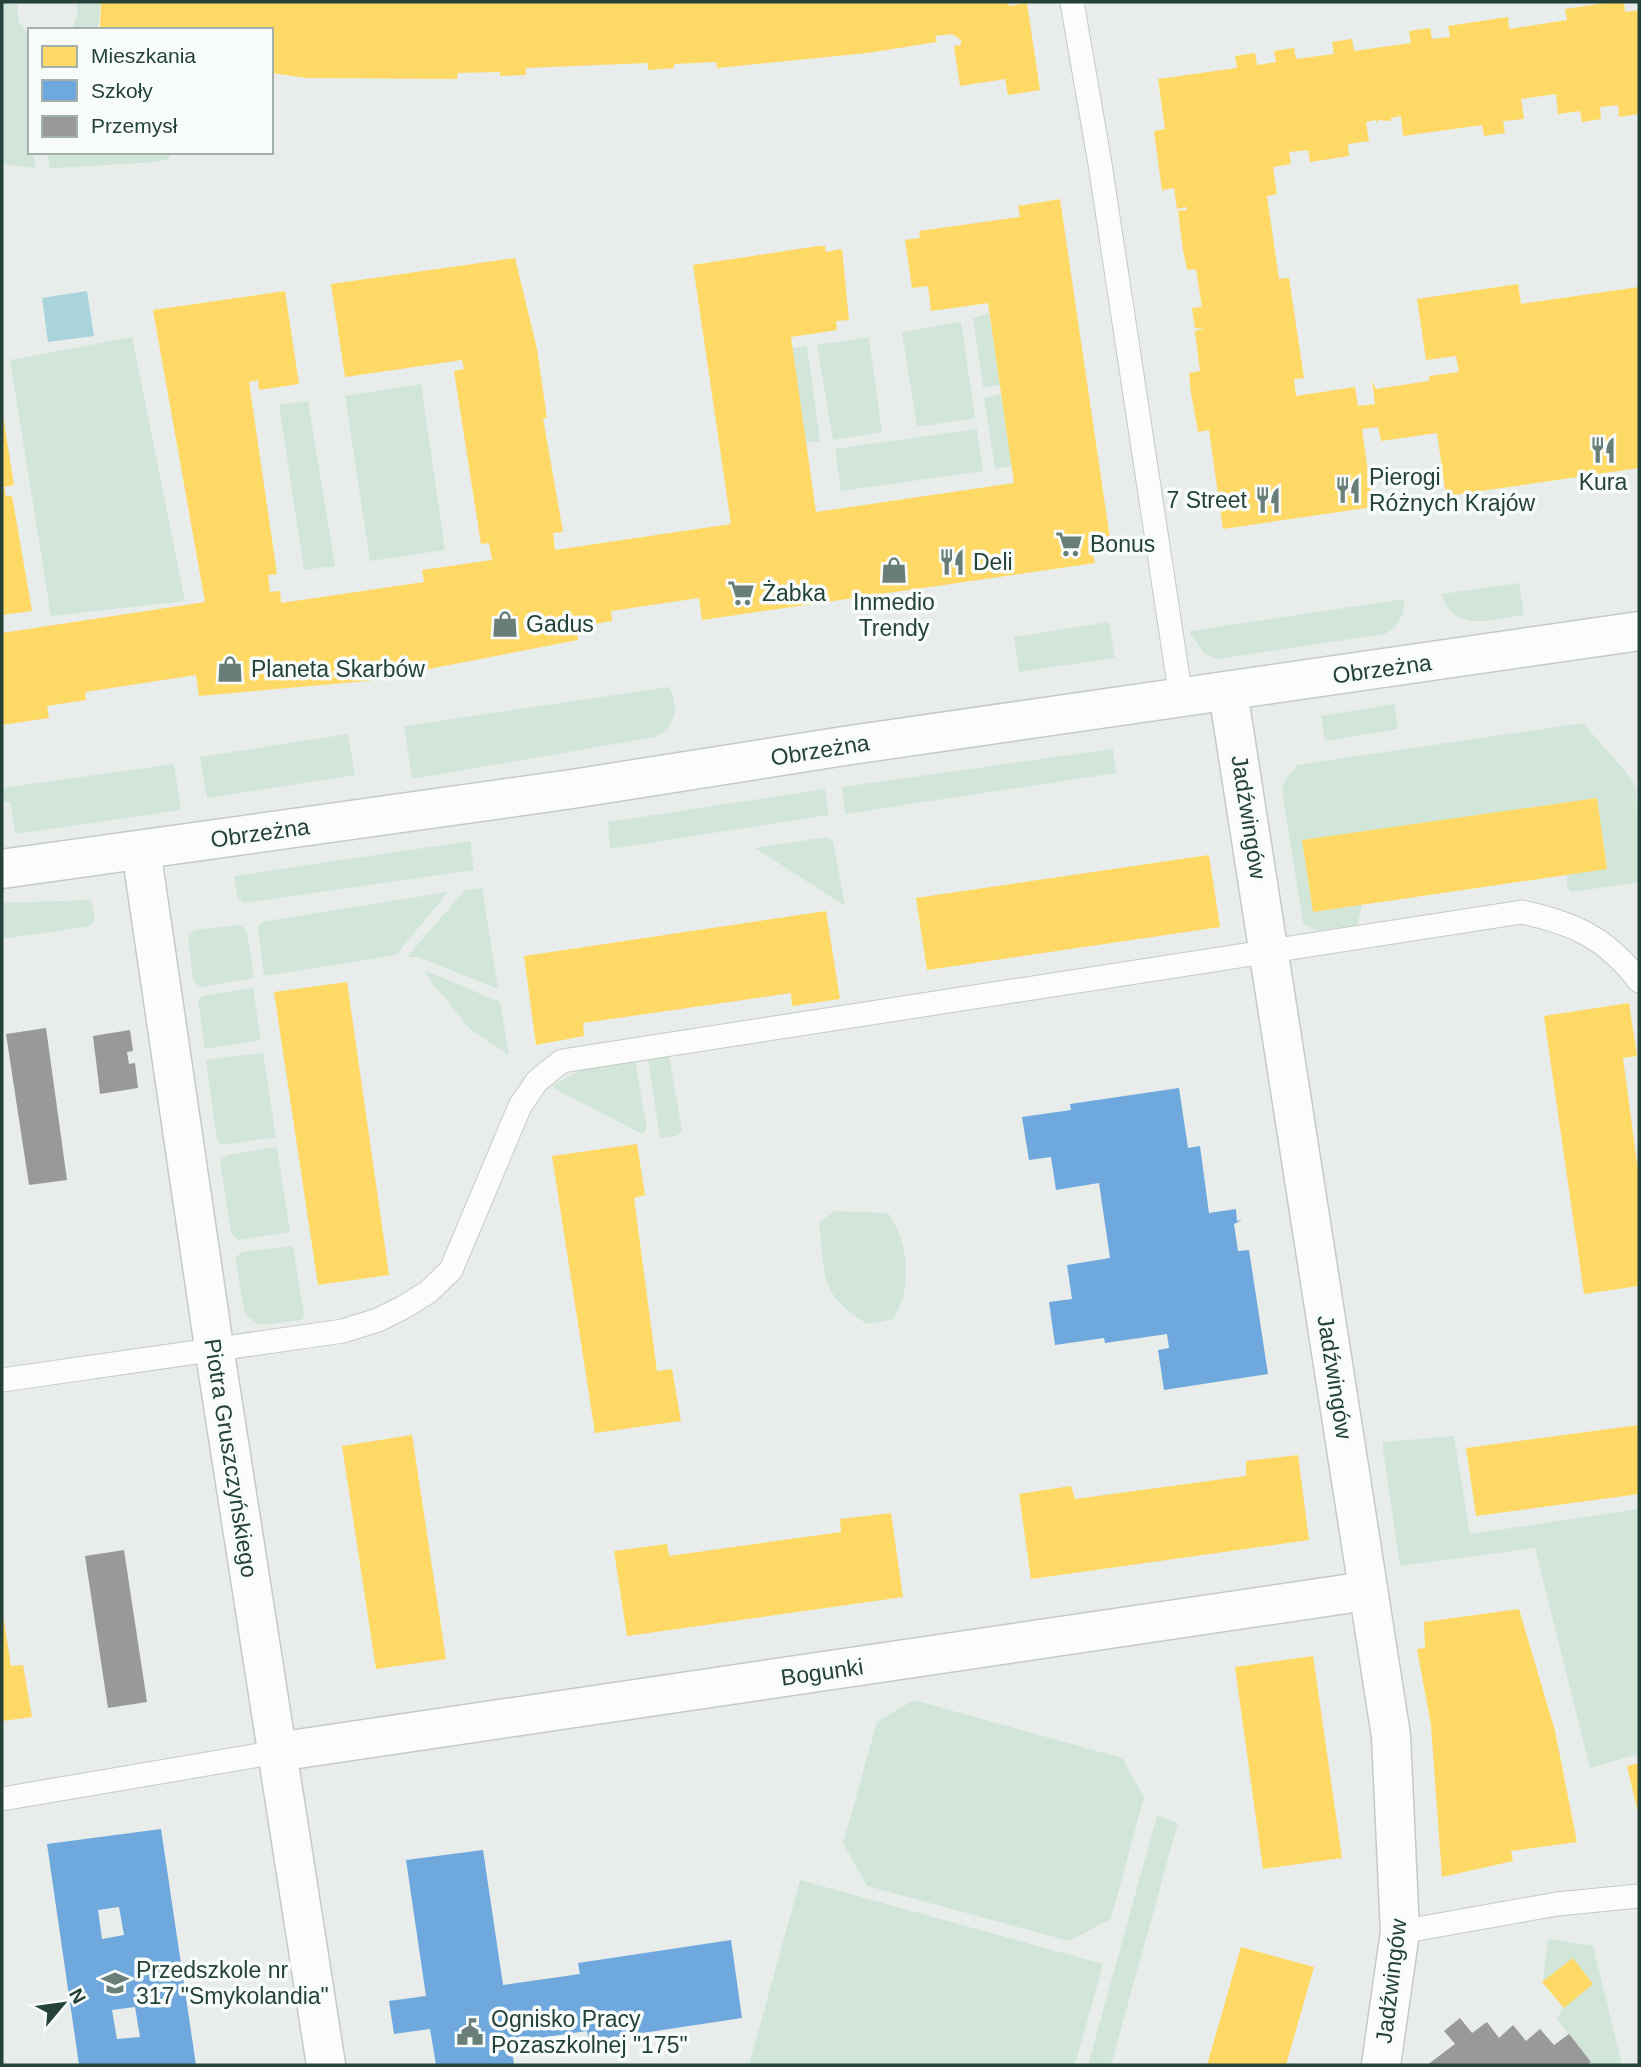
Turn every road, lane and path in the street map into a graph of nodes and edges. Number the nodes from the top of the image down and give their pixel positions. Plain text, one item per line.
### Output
1 (1072, 2) edge
2 (1639, 631) edge
3 (1228, 692) junction
4 (1181, 698) junction
5 (141, 850) junction
6 (2, 869) edge
7 (1270, 952) junction
8 (1639, 981) edge
9 (214, 1347) junction
10 (2, 1380) edge
11 (1366, 1591) junction
12 (277, 1752) junction
13 (2, 1799) edge
14 (1639, 1896) edge
15 (1401, 1932) junction
16 (326, 2065) edge
17 (1381, 2065) edge

1 - 4 lane
2 - 3 street, Obrzeżna
3 - 4 street, Obrzeżna
3 - 7 street, Jadźwingów
4 - 5 street, Obrzeżna
5 - 6 street, Obrzeżna
5 - 9 street, Piotra Gruszczyńskiego
7 - 8 lane
7 - 9 lane
7 - 11 street, Jadźwingów
9 - 10 lane
9 - 12 street, Piotra Gruszczyńskiego
11 - 12 street, Bogunki
11 - 15 street, Jadźwingów
12 - 13 lane
12 - 16 street, Piotra Gruszczyńskiego
14 - 15 lane
15 - 17 street, Jadźwingów

